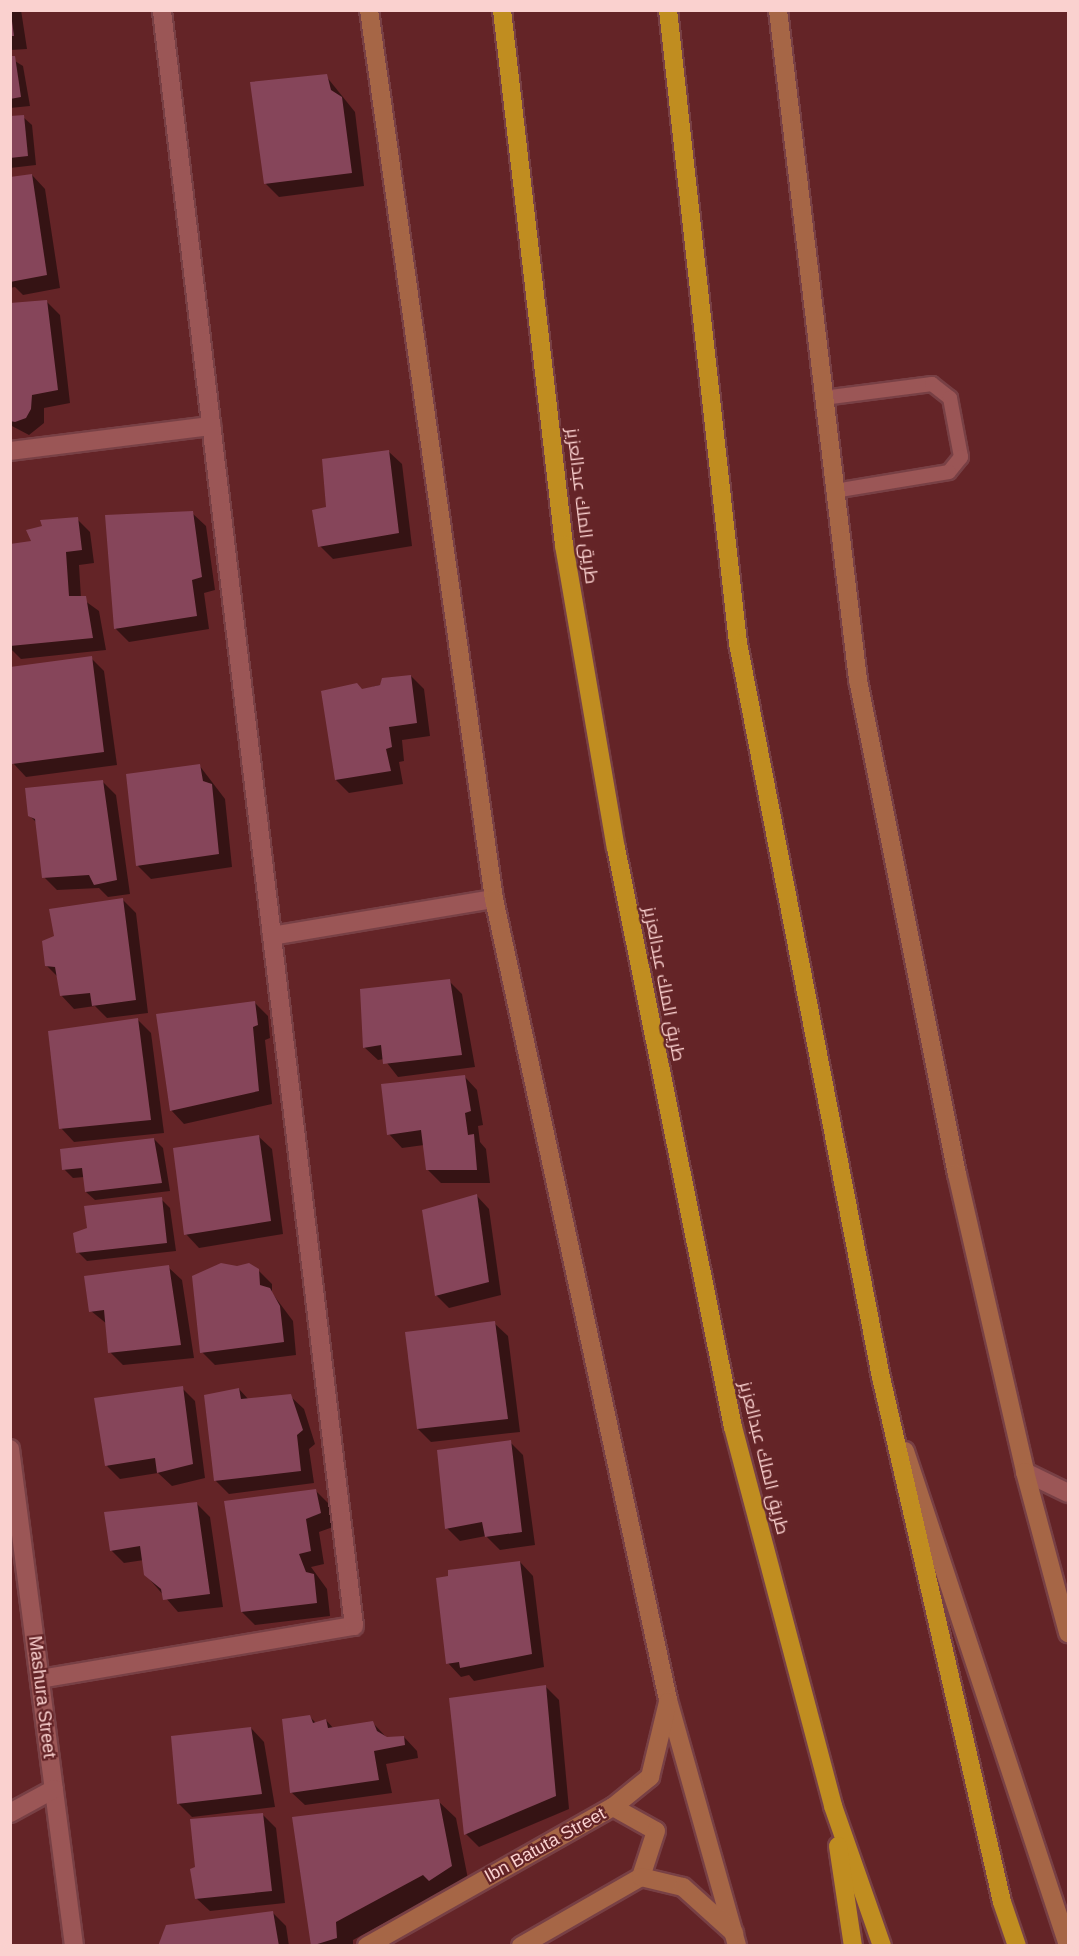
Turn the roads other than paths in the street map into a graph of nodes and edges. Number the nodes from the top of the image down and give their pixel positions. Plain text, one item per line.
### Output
1 (162, 10) edge
2 (369, 10) edge
3 (502, 10) edge
4 (668, 10) edge
5 (778, 10) edge
6 (823, 398) junction
7 (211, 426) junction
8 (10, 451) edge
9 (834, 491) junction
10 (494, 900) junction
11 (272, 936) junction
12 (881, 1377) junction
13 (10, 1449) edge
14 (1025, 1472) junction
15 (1068, 1493) edge
16 (1068, 1633) edge
17 (39, 1679) junction
18 (668, 1700) junction
19 (54, 1789) junction
20 (833, 1806) junction
21 (613, 1807) junction
22 (10, 1813) edge
23 (641, 1877) junction
24 (735, 1939) edge
25 (1068, 1945) edge
26 (74, 1946) edge
27 (367, 1946) edge
28 (521, 1946) edge
29 (853, 1946) edge
30 (882, 1946) edge
31 (1017, 1946) edge

1 - 7 street
2 - 10 main road
3 - 20 highway, طريق الملك عبدالعزيز
4 - 12 highway
5 - 6 main road
6 - 9 main road
6 - 9 lane
7 - 8 street
7 - 11 street
9 - 14 main road
10 - 11 street
10 - 18 main road
11 - 17 street
12 - 25 main road
12 - 31 highway
13 - 17 street, Mashura Street
14 - 15 street
14 - 16 main road
17 - 19 street, Mashura Street
18 - 21 main road, Ibn Batuta Street
18 - 24 main road
19 - 22 street
19 - 26 street, Mashura Street
20 - 29 highway
20 - 30 highway, طريق الملك عبدالعزيز
21 - 23 main road
21 - 27 main road, Ibn Batuta Street
23 - 24 main road
23 - 28 main road

